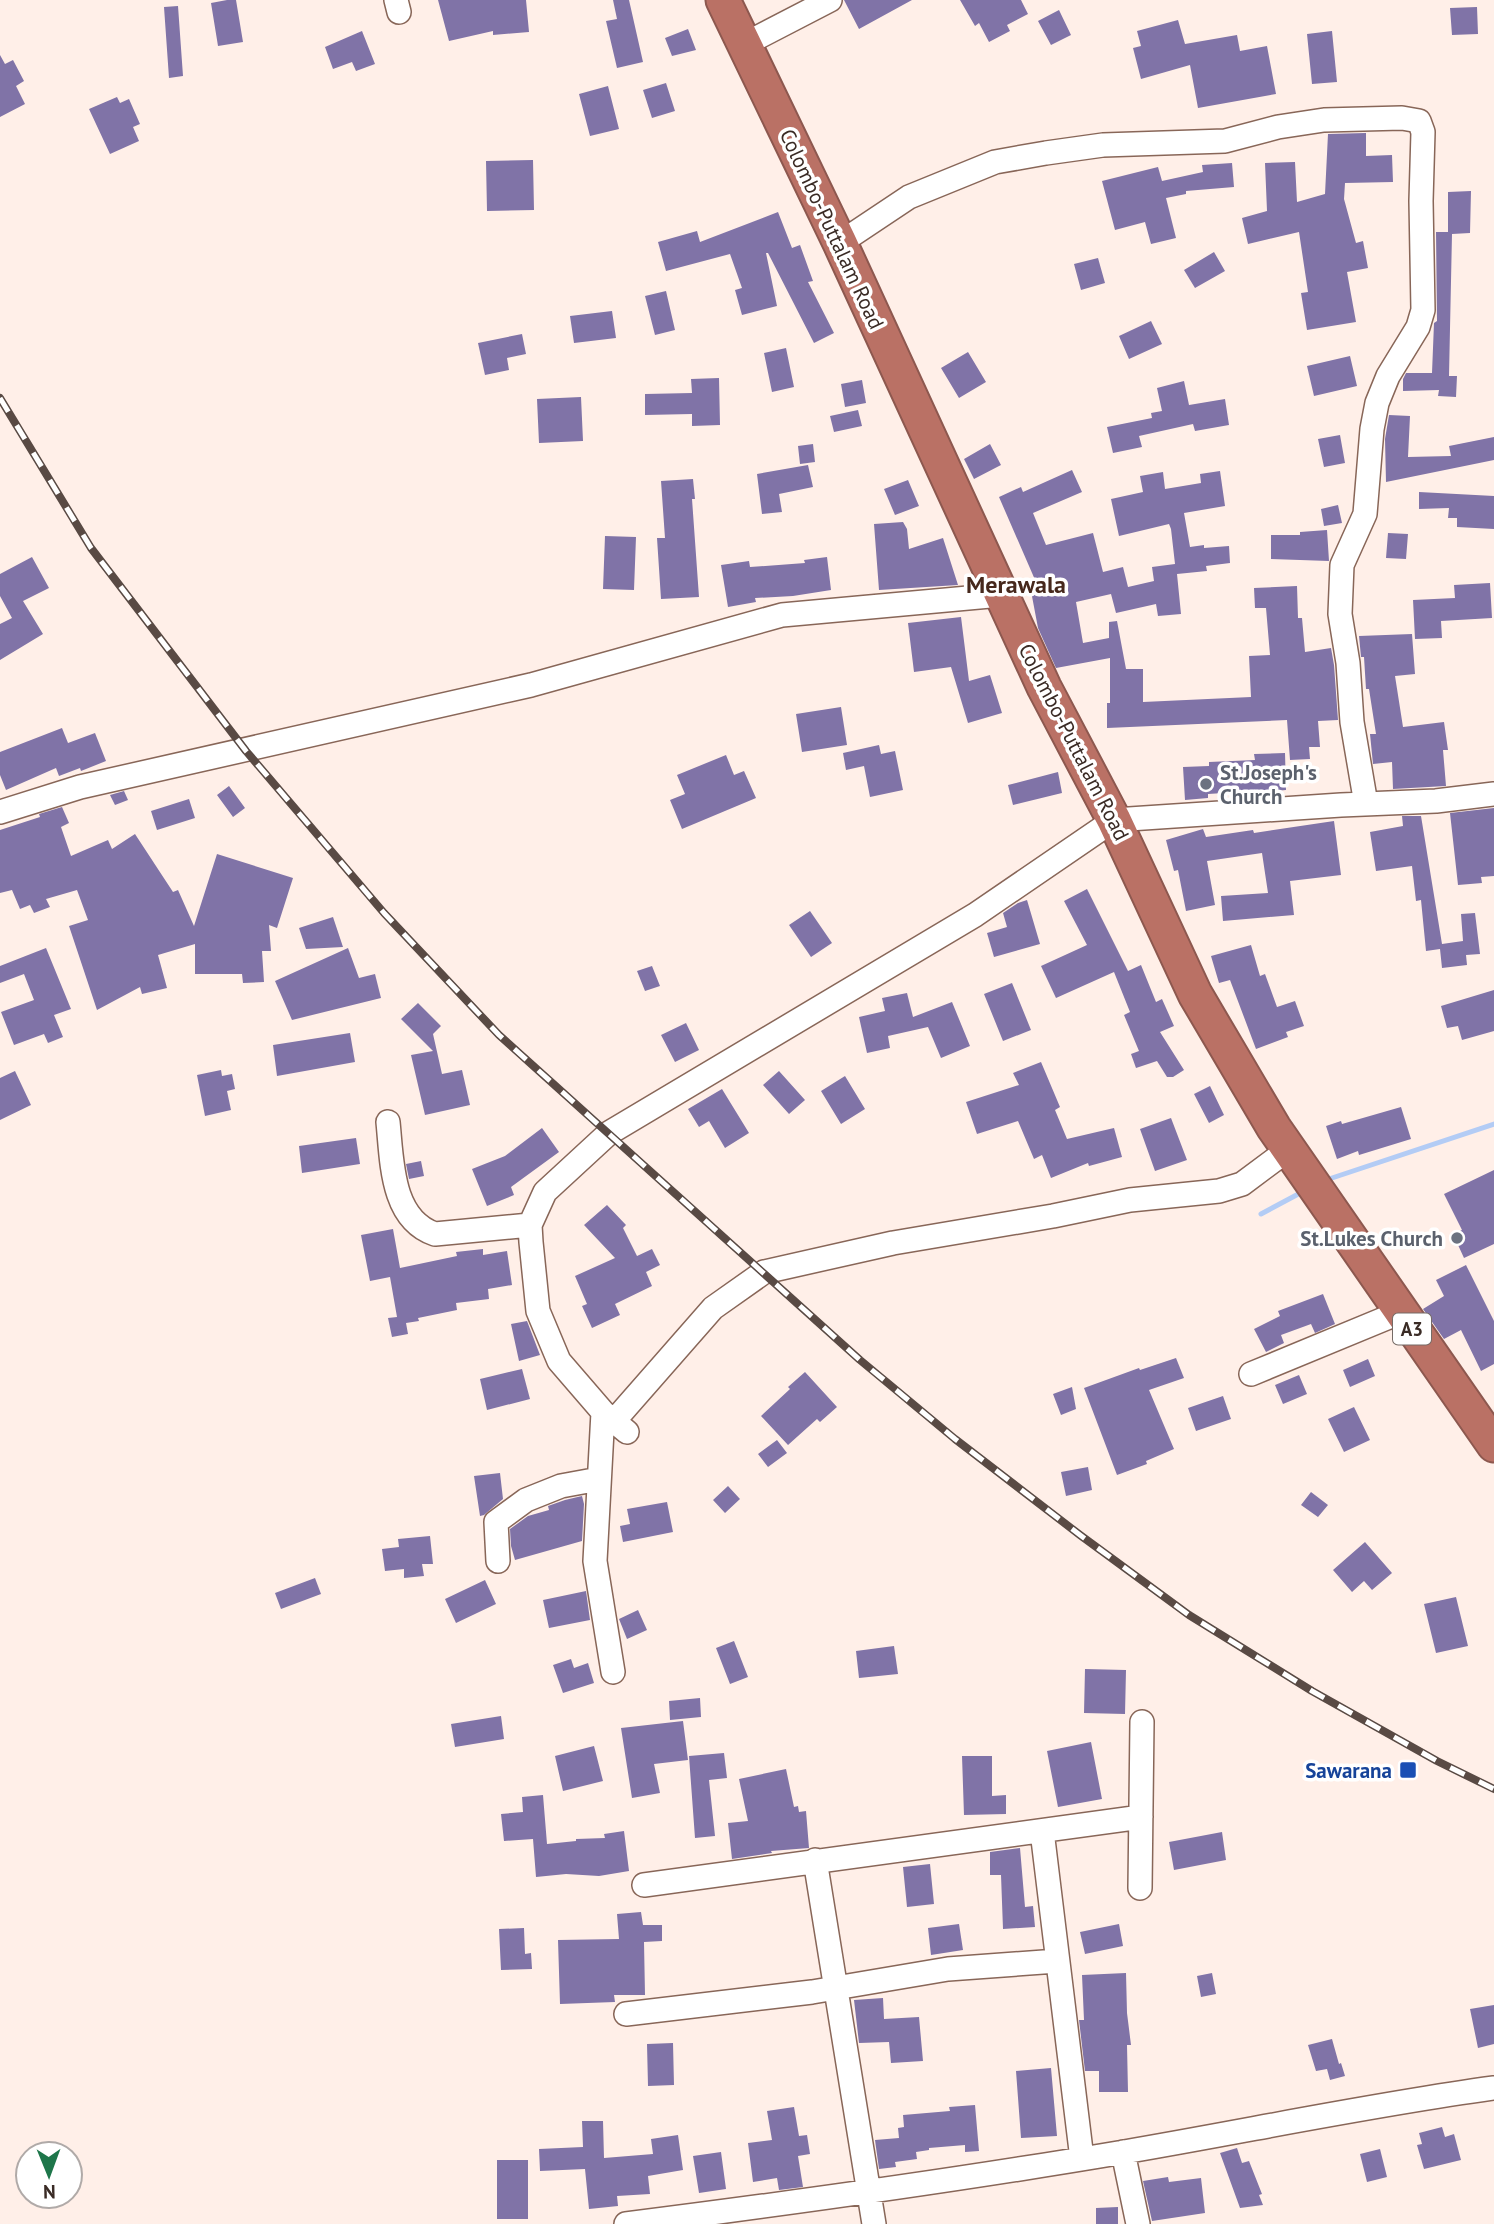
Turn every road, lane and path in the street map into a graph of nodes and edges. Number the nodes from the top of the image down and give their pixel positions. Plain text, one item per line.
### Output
1 (723, 0) edge
2 (830, 0) edge
3 (745, 44) junction
4 (840, 243) junction
5 (1002, 595) junction
6 (1494, 794) edge
7 (1366, 804) junction
8 (0, 812) edge
9 (1114, 820) junction
10 (388, 1122) dead end
11 (1289, 1149) junction
12 (530, 1225) junction
13 (1401, 1312) junction
14 (1251, 1374) dead end
15 (1483, 1412) edge
16 (615, 1421) junction
17 (1494, 1445) edge
18 (599, 1479) junction
19 (498, 1561) dead end
20 (613, 1672) dead end
21 (1142, 1722) dead end
22 (1141, 1816) junction
23 (1042, 1831) junction
24 (815, 1860) junction
25 (645, 1885) dead end
26 (1140, 1888) dead end
27 (1058, 1961) junction
28 (836, 1988) junction
29 (626, 2014) dead end
30 (1494, 2088) edge
31 (1123, 2152) junction
32 (1082, 2159) junction
33 (869, 2192) junction
34 (626, 2224) edge
35 (874, 2224) edge
36 (1138, 2224) edge

1 - 3 highway, Colombo-Puttalam Road / A3
2 - 3 street
3 - 4 highway, Colombo-Puttalam Road / A3
4 - 5 highway, Colombo-Puttalam Road / A3
4 - 7 street
5 - 8 street
5 - 9 highway, Colombo-Puttalam Road / A3
6 - 7 street
7 - 9 street
9 - 11 highway, Colombo-Puttalam Road / A3
9 - 12 street
10 - 12 street
11 - 13 highway, Colombo-Puttalam Road / A3
11 - 16 street
12 - 16 street
13 - 14 street
13 - 15 highway, Colombo-Puttalam Road / A3
15 - 17 highway, Colombo-Puttalam Road / A3
16 - 18 street
18 - 19 street
18 - 20 street
21 - 22 street
22 - 23 street
22 - 26 street
23 - 24 street
23 - 27 street
24 - 25 street
24 - 28 street
27 - 28 street
27 - 32 street
28 - 29 street
28 - 33 street
30 - 31 street
31 - 32 street
31 - 36 street
32 - 33 street
33 - 34 street
33 - 35 street

